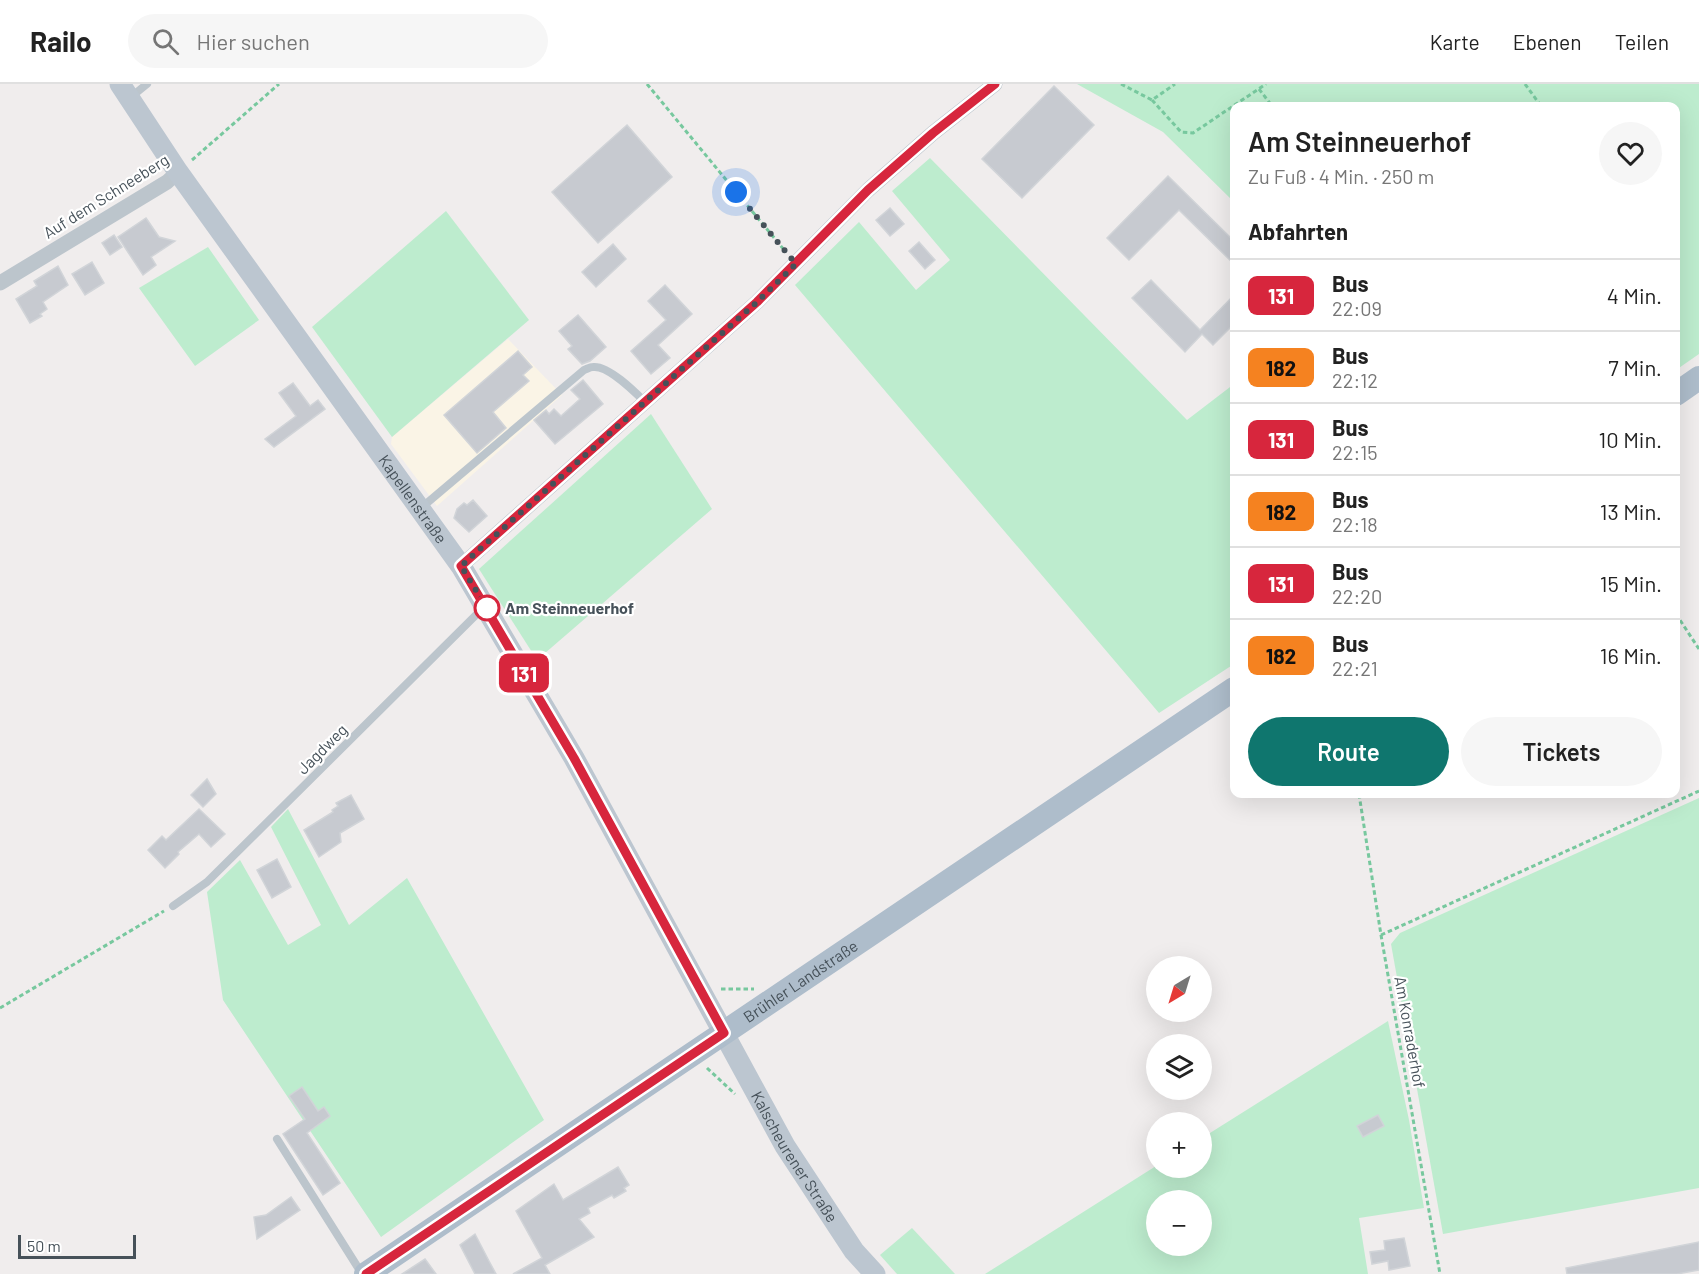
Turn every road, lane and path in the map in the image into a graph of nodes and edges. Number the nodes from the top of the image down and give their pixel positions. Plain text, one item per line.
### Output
1 (147, 84) edge
2 (279, 84) edge
3 (647, 84) edge
4 (995, 84) edge
5 (1120, 84) edge
6 (1175, 84) edge
7 (1266, 84) edge
8 (1525, 84) edge
9 (1259, 89) junction
10 (125, 91) edge
11 (1152, 100) junction
12 (1240, 102) edge
13 (1269, 102) edge
14 (1538, 102) edge
15 (1230, 108) edge
16 (178, 172) junction
17 (796, 264) junction
18 (0, 283) edge
19 (1699, 378) edge
20 (1680, 391) edge
21 (645, 402) junction
22 (420, 508) junction
23 (461, 566) junction
24 (485, 606) junction
25 (1680, 620) edge
26 (1699, 649) edge
27 (1230, 692) edge
28 (1699, 791) edge
29 (1360, 798) edge
30 (173, 906) joint
31 (1381, 935) junction
32 (0, 1008) edge
33 (724, 1033) junction
34 (277, 1139) dead end
35 (364, 1274) edge
36 (875, 1274) edge
37 (1440, 1274) edge

1 - 10 lane
2 - 16 path, Auf dem Schneeberg
3 - 17 path
4 - 17 street
5 - 11 path
6 - 11 path
7 - 9 path
8 - 14 path
9 - 12 path
9 - 13 path
10 - 16 main road, Kapellenstraße
11 - 15 path
16 - 18 street, Auf dem Schneeberg
16 - 22 main road, Kapellenstraße
17 - 21 street
19 - 20 main road
21 - 22 lane
21 - 23 street
22 - 23 main road, Kapellenstraße
23 - 24 main road, Kapellenstraße
24 - 30 lane, Jagdweg
24 - 33 main road, Kapellenstraße
25 - 26 path
27 - 33 main road, Brühler Landstraße
28 - 31 path
29 - 31 path, Am Konraderhof
30 - 32 path
31 - 37 path, Am Konraderhof
33 - 35 main road, Brühler Landstraße
33 - 36 main road, Kalscheurener Straße
34 - 35 lane

